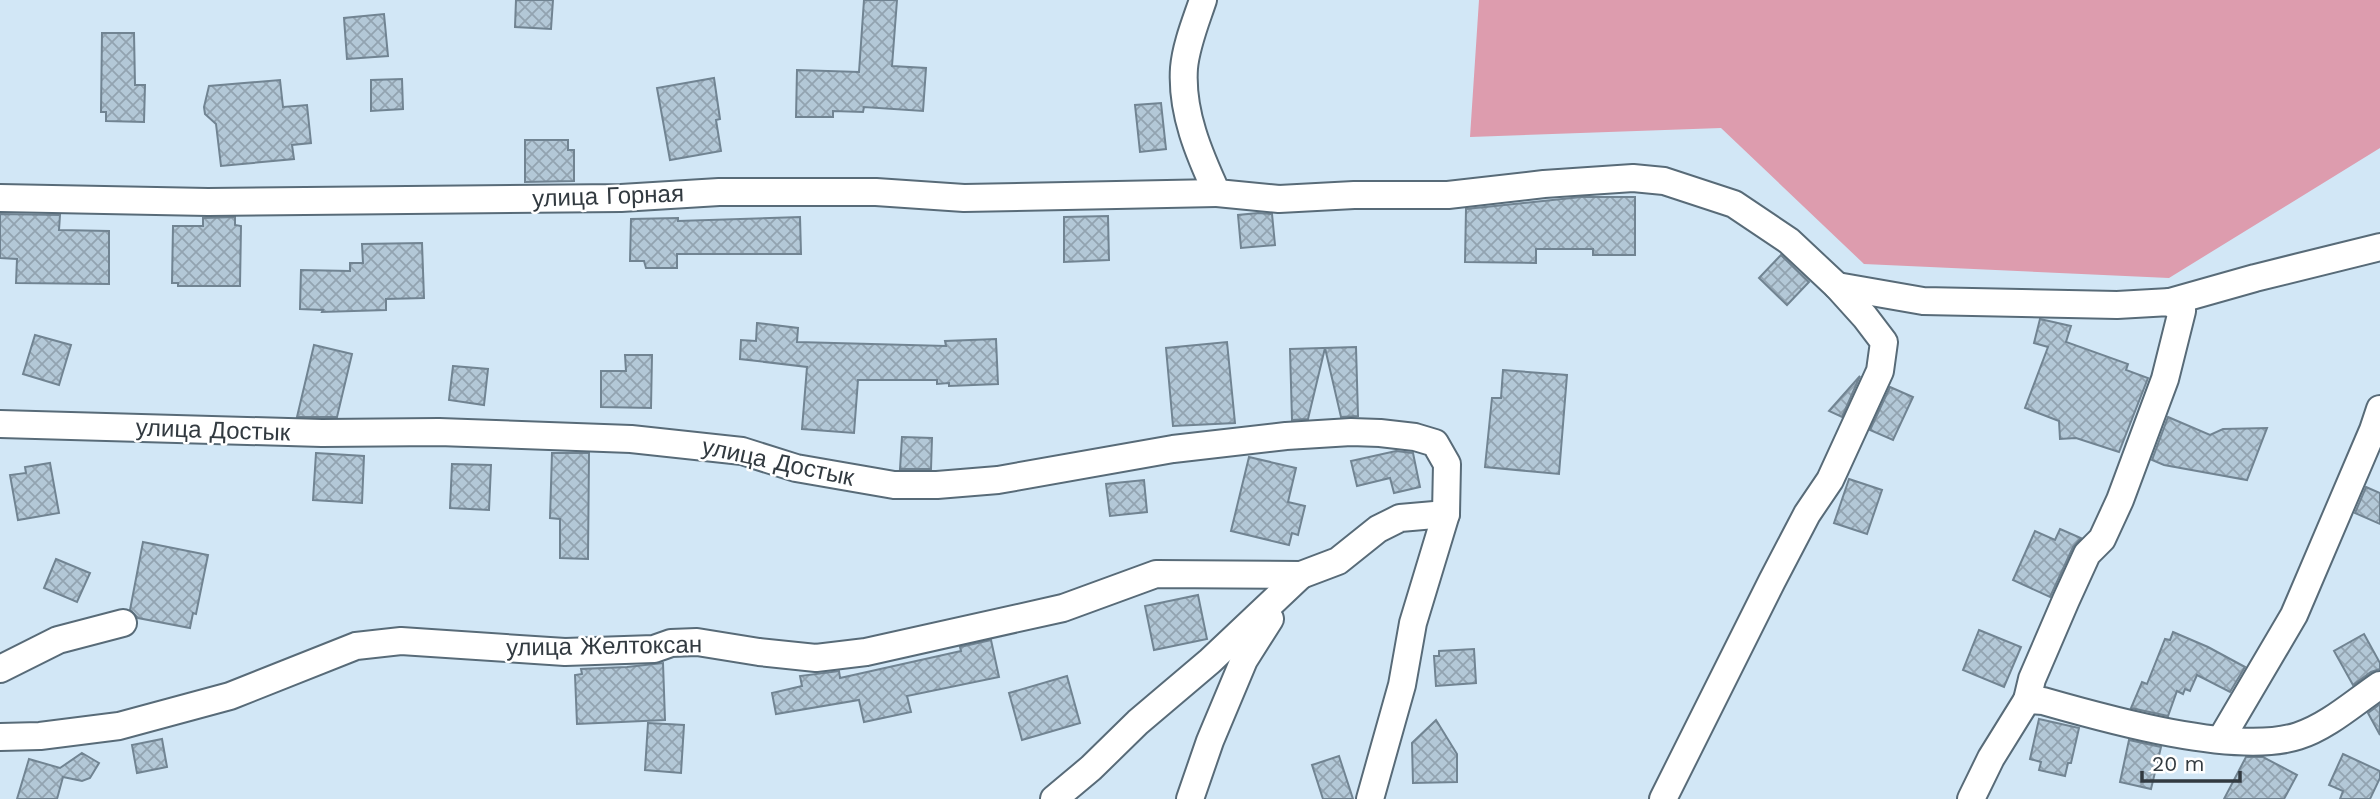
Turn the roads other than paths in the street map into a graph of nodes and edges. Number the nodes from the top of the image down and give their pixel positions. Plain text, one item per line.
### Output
1 (1203, 0) edge
2 (1217, 193) junction
3 (0, 198) edge
4 (2380, 247) edge
5 (1837, 286) junction
6 (2170, 302) junction
7 (2380, 409) edge
8 (0, 424) edge
9 (1446, 514) junction
10 (1301, 575) junction
11 (123, 623) dead end
12 (0, 669) edge
13 (2380, 685) edge
14 (2027, 700) junction
15 (0, 737) edge
16 (2221, 739) junction
17 (1055, 799) edge
18 (1190, 799) edge
19 (1370, 799) edge
20 (1663, 799) edge
21 (1971, 799) edge

1 - 2 street
2 - 3 street, улица Горная
2 - 5 street, улица Горная
4 - 6 street
5 - 6 street
5 - 20 street, улица Горная
6 - 14 street
7 - 16 street
8 - 9 street, улица Достык
9 - 10 street, улица Желтоксан
9 - 19 street, улица Достык
10 - 15 street, улица Желтоксан
10 - 17 street
10 - 18 street
11 - 12 street
13 - 16 street
14 - 16 street
14 - 21 street

